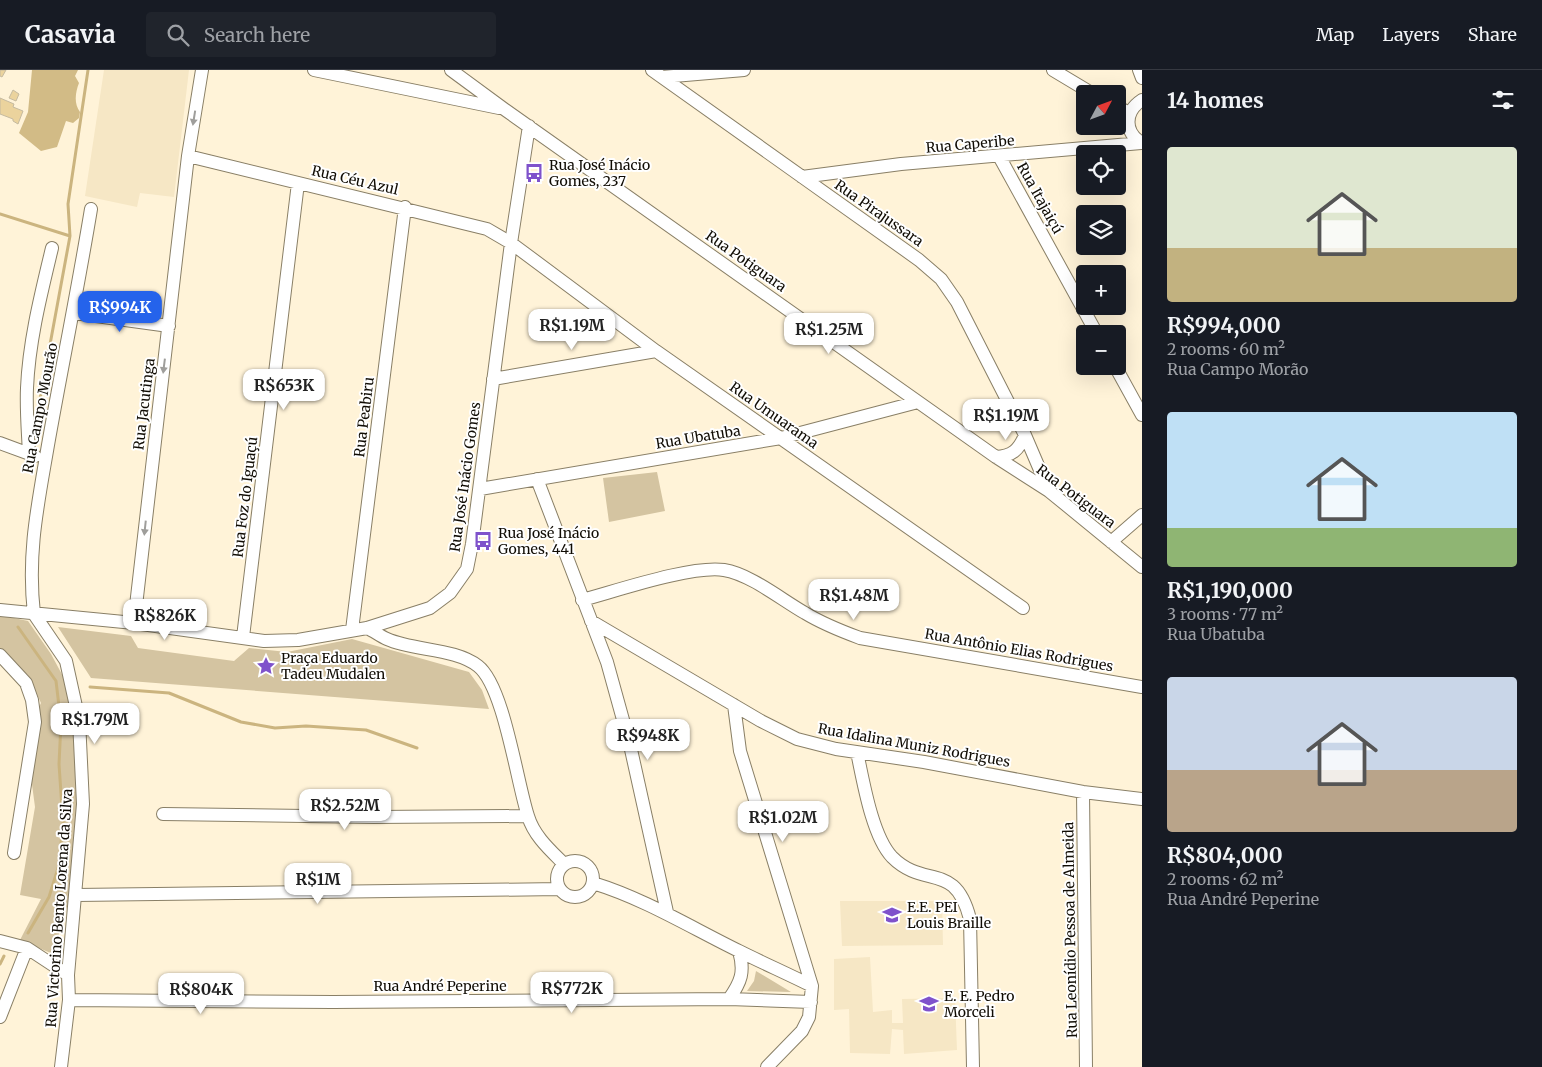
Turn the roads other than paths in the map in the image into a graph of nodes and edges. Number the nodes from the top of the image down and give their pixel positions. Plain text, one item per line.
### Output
1 (202, 70) edge
2 (314, 70) edge
3 (452, 70) edge
4 (744, 70) edge
5 (1052, 70) edge
6 (1139, 70) edge
7 (657, 73) edge
8 (1142, 78) edge
9 (1078, 85) edge
10 (1142, 100) edge
11 (504, 109) junction
12 (1126, 111) edge
13 (1129, 113) junction
14 (529, 126) junction
15 (1142, 143) edge
16 (188, 156) junction
17 (1000, 156) junction
18 (802, 177) junction
19 (298, 183) junction
20 (405, 208) junction
21 (91, 209) dead end
22 (511, 243) junction
23 (52, 248) dead end
24 (74, 312) junction
25 (1092, 325) edge
26 (169, 326) junction
27 (656, 351) junction
28 (1120, 375) edge
29 (493, 379) junction
30 (918, 402) junction
31 (1142, 415) edge
32 (1025, 435) junction
33 (781, 438) junction
34 (0, 442) edge
35 (29, 454) junction
36 (996, 457) junction
37 (46, 460) junction
38 (537, 479) junction
39 (480, 488) junction
40 (1048, 491) junction
41 (1142, 515) edge
42 (1112, 542) junction
43 (1142, 567) edge
44 (582, 600) junction
45 (1023, 608) dead end
46 (0, 610) edge
47 (34, 614) junction
48 (591, 621) junction
49 (134, 623) junction
50 (368, 628) junction
51 (352, 630) junction
52 (244, 637) junction
53 (0, 655) edge
54 (1142, 686) edge
55 (734, 705) junction
56 (857, 752) junction
57 (1084, 792) junction
58 (1142, 799) edge
59 (163, 814) dead end
60 (528, 816) junction
61 (14, 853) dead end
62 (564, 864) junction
63 (593, 883) junction
64 (560, 889) junction
65 (76, 895) junction
66 (667, 912) junction
67 (0, 941) edge
68 (27, 948) junction
69 (739, 951) junction
70 (68, 975) junction
71 (812, 986) junction
72 (729, 999) junction
73 (69, 1000) junction
74 (811, 1002) junction
75 (0, 1016) edge
76 (60, 1067) edge
77 (767, 1067) edge
78 (973, 1067) edge
79 (1086, 1067) edge

1 -> 16 street, Rua Jacutinga
2 - 11 street
3 - 11 street, Rua Potiguara
4 - 7 street
5 - 9 street
6 - 8 street
7 - 18 street, Rua Pirajussara
10 - 13 street
11 - 14 street, Rua Potiguara
12 - 13 street
13 - 15 street
14 - 22 street, Rua José Inácio Gomes
14 - 30 street, Rua Potiguara
15 - 17 street, Rua Caperibe
16 - 19 street, Rua Céu Azul
16 - 26 street, Rua Jacutinga
17 - 18 street, Rua Caperibe
17 - 25 street, Rua Itajaiçú
18 - 32 street, Rua Pirajussara
19 - 20 street, Rua Céu Azul
19 - 52 street, Rua Foz do Iguaçú
20 - 22 street, Rua Céu Azul
20 - 51 street, Rua Peabiru
21 - 24 street, Rua Campo Mourão
22 - 27 street, Rua Umuarama
22 - 29 street, Rua José Inácio Gomes
23 - 35 street
24 - 26 street
24 - 37 street, Rua Campo Mourão
26 -> 49 street, Rua Jacutinga
27 - 29 street
27 - 33 street, Rua Umuarama
28 - 31 street
29 - 39 street, Rua José Inácio Gomes
30 - 33 street, Rua Ubatuba
30 - 36 street, Rua Potiguara
32 - 36 street
32 - 40 street, Rua Pirajussara
33 - 38 street, Rua Ubatuba
33 - 45 street, Rua Umuarama
34 - 35 street
35 - 37 street
36 - 40 street, Rua Potiguara
37 - 47 street, Rua Campo Mourão
38 - 39 street, Rua Ubatuba
38 - 44 street
39 - 50 street, Rua José Inácio Gomes
40 - 42 street, Rua Potiguara
41 - 42 street
42 - 43 street, Rua Potiguara
44 - 48 street
44 - 54 street, Rua Antônio Elias Rodrigues
46 - 47 street, Rua José Inácio Gomes
47 - 49 street, Rua José Inácio Gomes
47 - 65 street, Rua Victorino Bento Lorena da Silva
48 - 55 street, Rua Idalina Muniz Rodrigues
48 - 66 street
49 - 52 street, Rua José Inácio Gomes
50 - 51 street, Rua José Inácio Gomes
50 - 60 street
51 - 52 street, Rua José Inácio Gomes
53 - 61 street
55 - 56 street, Rua Idalina Muniz Rodrigues
55 - 71 street
56 - 57 street, Rua Idalina Muniz Rodrigues
56 - 78 street
57 - 58 street, Rua Idalina Muniz Rodrigues
57 - 79 street, Rua Leonídio Pessoa de Almeida
59 - 60 street
60 - 62 street
62 - 63 street
62 - 64 street
63 - 64 street
63 - 66 street
64 - 65 street
65 - 70 street, Rua Victorino Bento Lorena da Silva
66 - 69 street
67 - 68 street
68 - 70 street
68 - 75 street
69 - 71 street
69 - 72 street
70 - 73 street, Rua Victorino Bento Lorena da Silva
71 - 74 street
72 - 73 street, Rua André Peperine
72 - 74 street, Rua André Peperine
73 - 76 street, Rua Victorino Bento Lorena da Silva
74 - 77 street

